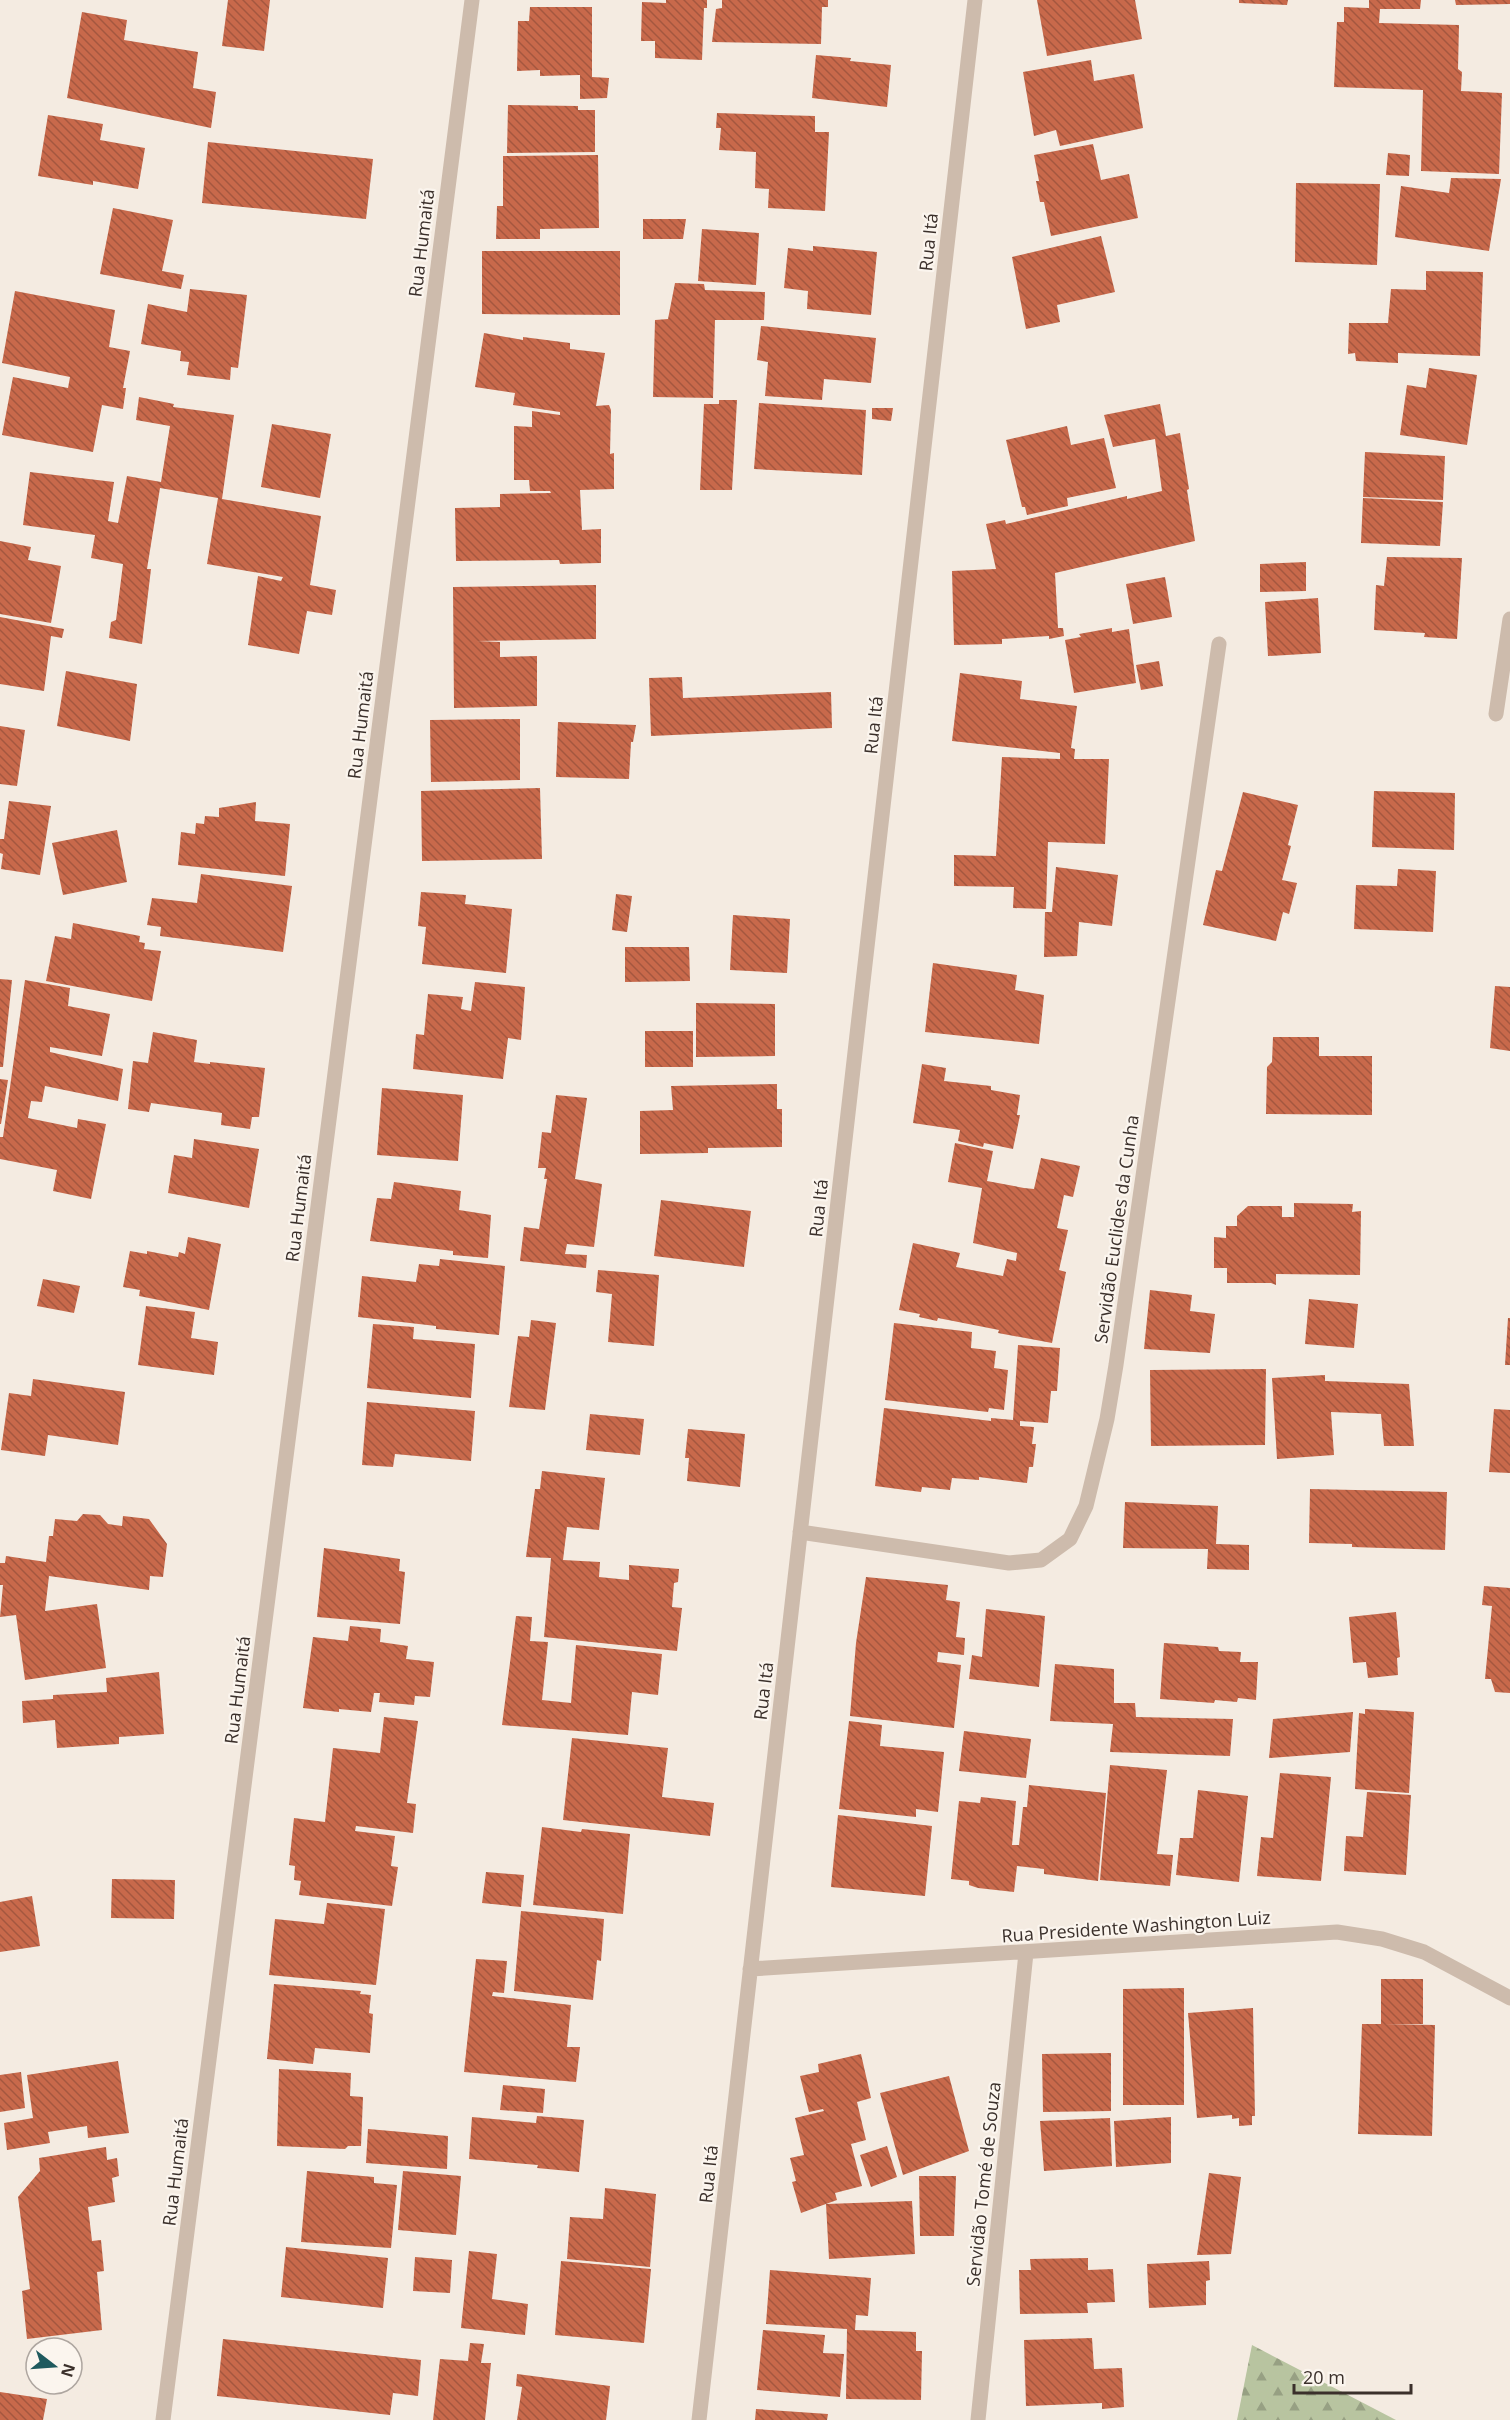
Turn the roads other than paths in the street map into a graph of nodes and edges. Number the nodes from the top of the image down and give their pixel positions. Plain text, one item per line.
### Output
1 (472, 0) edge
2 (975, 0) edge
3 (1510, 619) edge
4 (1219, 644) dead end
5 (1496, 714) dead end
6 (800, 1532) junction
7 (1026, 1953) junction
8 (750, 1970) junction
9 (1510, 1998) edge
10 (163, 2420) edge
11 (699, 2420) edge
12 (978, 2420) edge

1 - 10 street, Rua Humaitá
2 - 6 street, Rua Itá
3 - 5 street
4 - 6 street, Servidão Euclides da Cunha
6 - 8 street, Rua Itá
7 - 8 street, Rua Presidente Washington Luiz
7 - 9 street, Rua Presidente Washington Luiz
7 - 12 street, Servidão Tomé de Souza
8 - 11 street, Rua Itá

